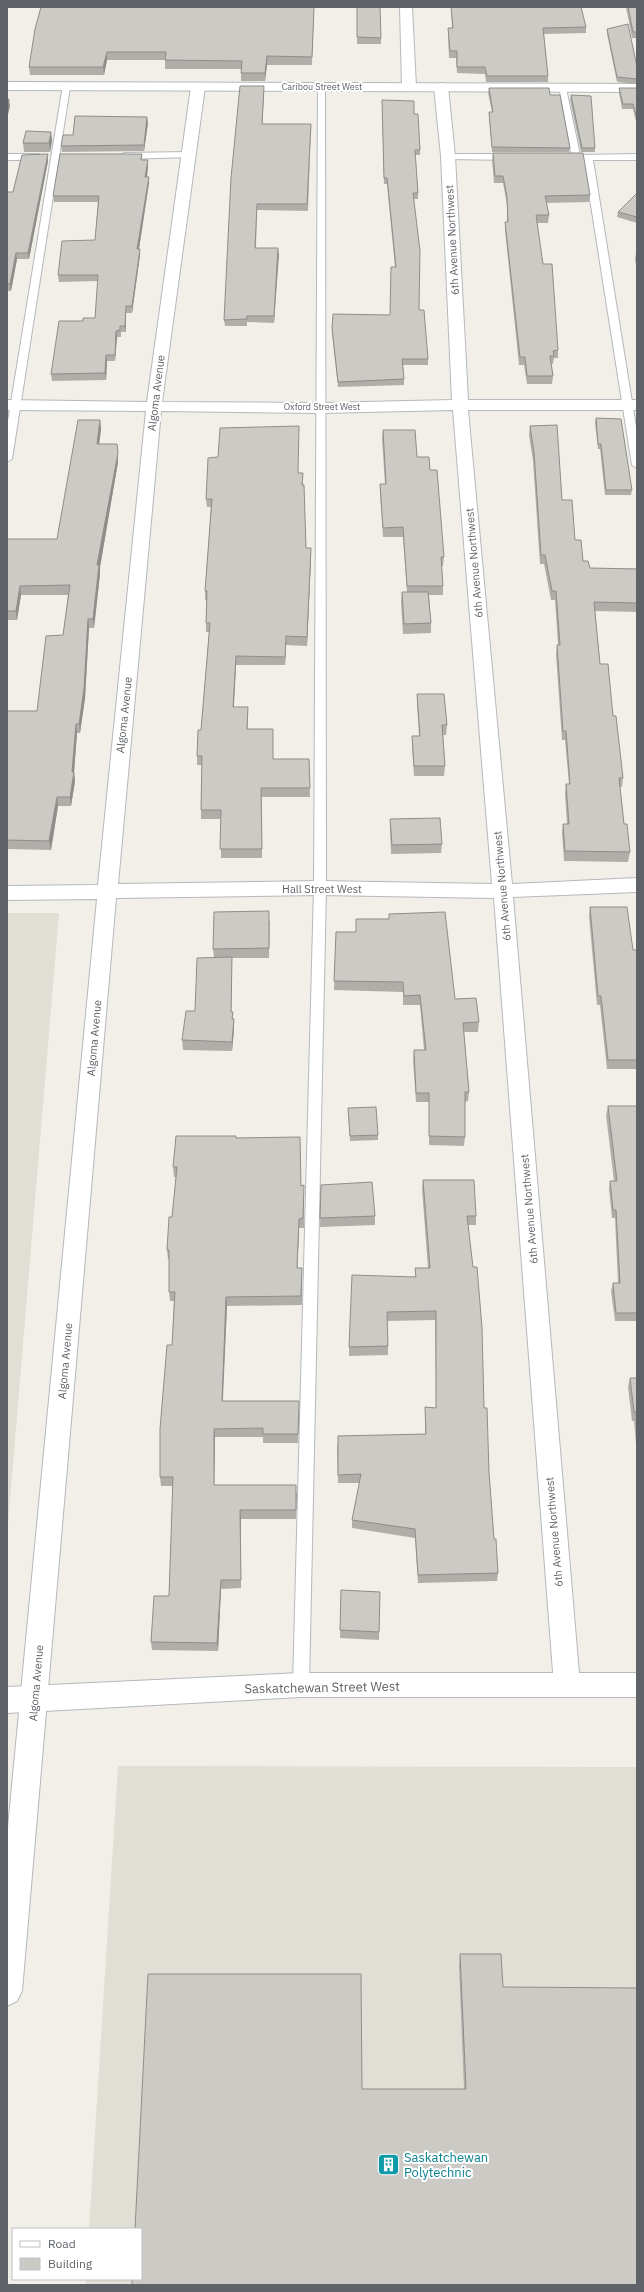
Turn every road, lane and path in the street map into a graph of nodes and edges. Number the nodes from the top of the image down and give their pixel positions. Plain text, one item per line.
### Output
1 (406, 7) edge
2 (7, 86) edge
3 (66, 86) junction
4 (198, 87) junction
5 (322, 87) junction
6 (409, 87) junction
7 (441, 87) junction
8 (562, 88) junction
9 (637, 88) edge
10 (59, 156) junction
11 (118, 156) edge
12 (188, 156) junction
13 (448, 156) junction
14 (7, 157) edge
15 (520, 157) edge
16 (637, 157) edge
17 (588, 158) junction
18 (460, 404) junction
19 (11, 405) edge
20 (633, 405) edge
21 (154, 406) junction
22 (320, 408) junction
23 (7, 459) edge
24 (637, 465) edge
25 (637, 885) edge
26 (320, 888) junction
27 (503, 891) junction
28 (7, 893) edge
29 (107, 893) junction
30 (301, 1685) junction
31 (567, 1685) junction
32 (637, 1685) edge
33 (7, 1700) edge
34 (34, 1700) junction
35 (11, 1897) edge
36 (7, 1991) edge

1 - 6 street
2 - 3 street, Caribou Street West
3 - 4 street, Caribou Street West
3 - 10 lane
4 - 5 street, Caribou Street West
4 - 12 street, Algoma Avenue
5 - 6 street, Caribou Street West
5 - 22 lane
6 - 7 street, Caribou Street West
7 - 8 street, Caribou Street West
7 - 13 street, 6th Avenue Northwest
8 - 9 street, Caribou Street West
8 - 17 lane
10 - 14 lane
10 - 19 lane
11 - 12 lane
12 - 21 street, Algoma Avenue
13 - 15 lane
13 - 18 street, 6th Avenue Northwest
16 - 17 lane
17 - 20 lane
18 - 20 street, Oxford Street West
18 - 22 street, Oxford Street West
18 - 27 street, 6th Avenue Northwest
19 - 21 street, Oxford Street West
19 - 23 lane
20 - 24 lane
21 - 22 street, Oxford Street West
21 - 29 street, Algoma Avenue
22 - 26 lane
25 - 27 street, Hall Street West
26 - 27 street, Hall Street West
26 - 29 street, Hall Street West
26 - 30 lane
27 - 31 street, 6th Avenue Northwest
28 - 29 street, Hall Street West
29 - 34 street, Algoma Avenue
30 - 31 street, Saskatchewan Street West
30 - 34 street, Saskatchewan Street West
31 - 32 street, Saskatchewan Street West
33 - 34 street, Saskatchewan Street West
34 - 35 street, Algoma Avenue
35 - 36 street, Algoma Avenue

